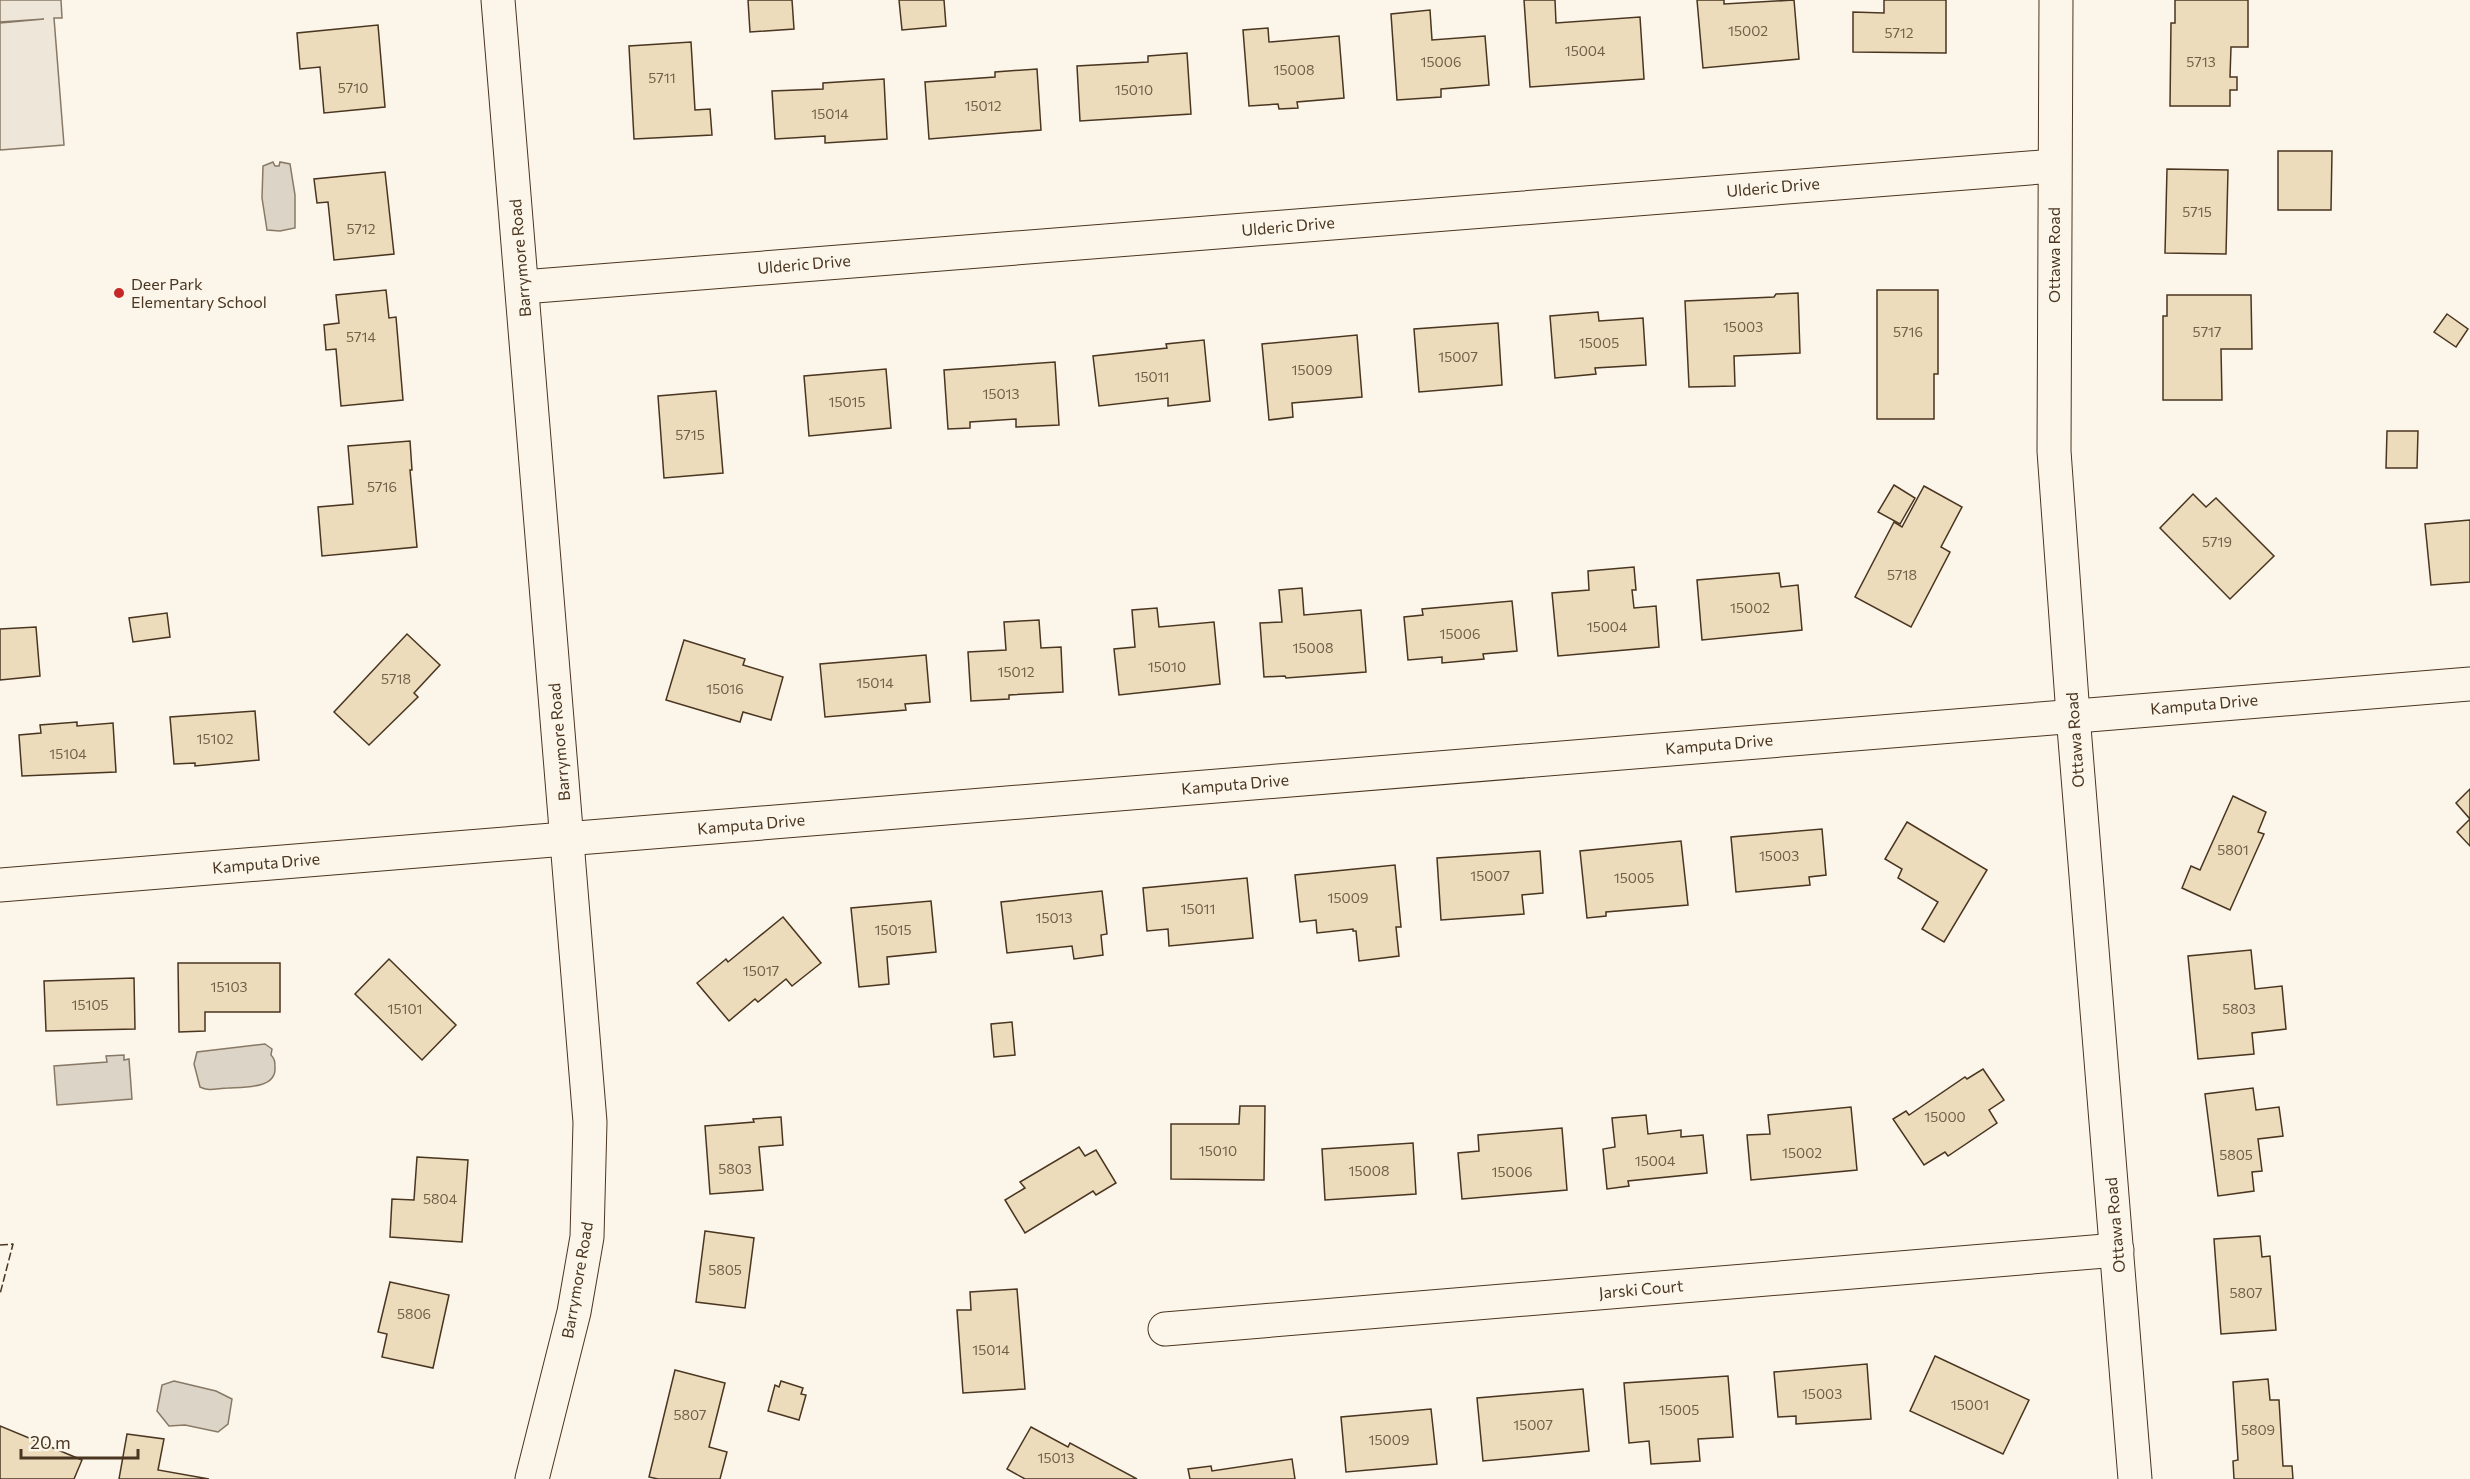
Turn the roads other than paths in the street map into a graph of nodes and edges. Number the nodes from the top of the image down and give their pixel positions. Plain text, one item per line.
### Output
1 (498, 0) edge
2 (2056, 0) edge
3 (2054, 166) junction
4 (523, 287) junction
5 (2470, 684) edge
6 (2073, 716) junction
7 (567, 839) junction
8 (0, 885) edge
9 (2117, 1250) junction
10 (1165, 1329) dead end
11 (531, 1479) edge
12 (2135, 1479) edge

1 - 4 street, Barrymore Road
2 - 3 street, Ottawa Road
3 - 4 street, Ulderic Drive
3 - 6 street, Ottawa Road
4 - 7 street, Barrymore Road
5 - 6 street, Kamputa Drive
6 - 7 street, Kamputa Drive
6 - 9 street, Ottawa Road
7 - 8 street, Kamputa Drive
7 - 11 street, Barrymore Road
9 - 10 street, Jarski Court
9 - 12 street, Ottawa Road

